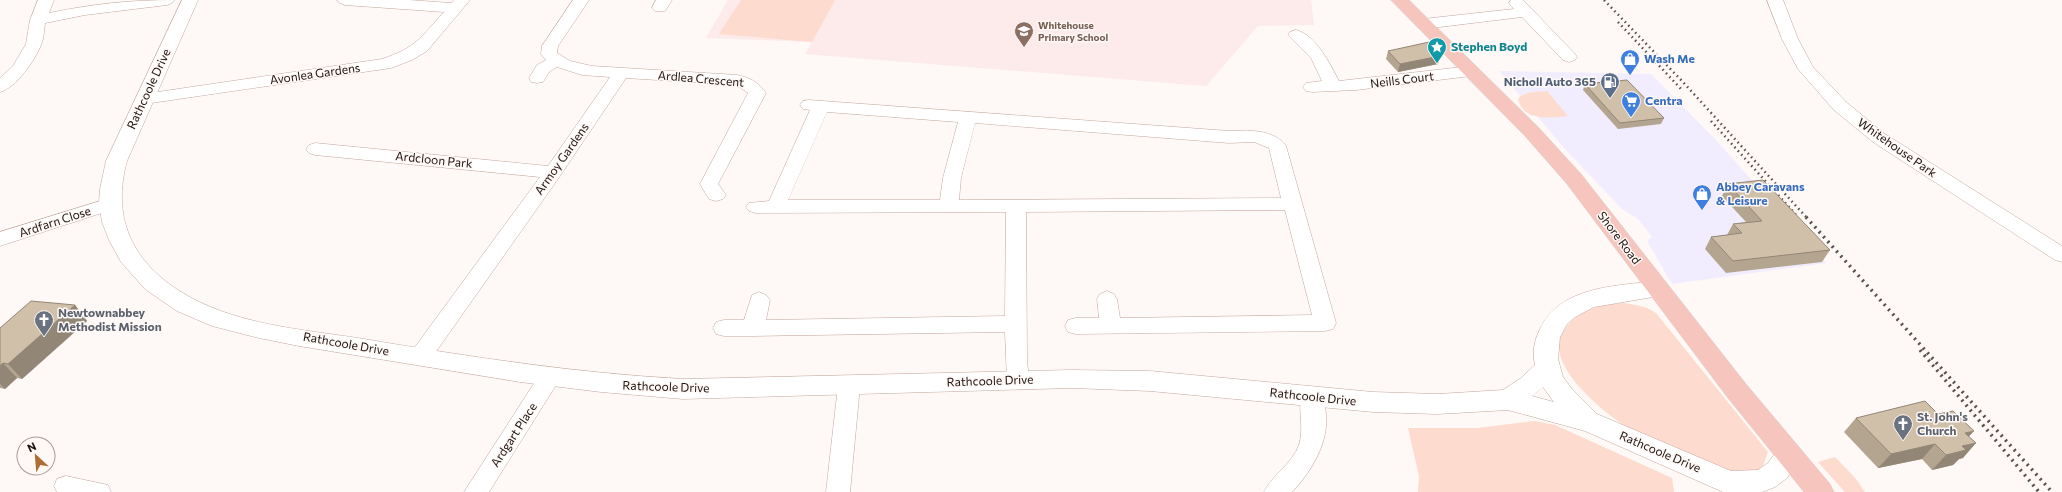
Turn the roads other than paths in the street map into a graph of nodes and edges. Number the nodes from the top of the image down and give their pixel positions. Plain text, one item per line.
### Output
1 (46, 0) edge
2 (167, 0) edge
3 (190, 0) edge
4 (345, 0) edge
5 (581, 0) edge
6 (1399, 0) edge
7 (1514, 0) edge
8 (1775, 0) edge
9 (459, 4) edge
10 (1526, 12) junction
11 (38, 20) junction
12 (1423, 24) junction
13 (1305, 38) dead end
14 (1569, 57) dead end
15 (555, 61) junction
16 (1471, 71) junction
17 (621, 73) junction
18 (537, 78) dead end
19 (1333, 86) junction
20 (0, 87) edge
21 (1312, 87) dead end
22 (144, 99) junction
23 (968, 117) junction
24 (315, 148) dead end
25 (553, 172) junction
26 (716, 195) dead end
27 (110, 204) junction
28 (1292, 204) junction
29 (756, 207) dead end
30 (777, 207) junction
31 (949, 207) junction
32 (1016, 207) junction
33 (0, 239) edge
34 (2062, 255) edge
35 (1657, 290) junction
36 (1107, 299) dead end
37 (759, 300) dead end
38 (1016, 324) junction
39 (1110, 325) junction
40 (1076, 326) dead end
41 (724, 328) dead end
42 (753, 328) junction
43 (420, 357) junction
44 (1547, 368) junction
45 (550, 377) junction
46 (1018, 380) junction
47 (849, 386) junction
48 (1311, 397) junction
49 (1508, 400) junction
50 (1591, 422) junction
51 (1789, 455) junction
52 (66, 486) dead end
53 (1739, 487) edge
54 (99, 492) edge
55 (476, 492) edge
56 (838, 492) edge
57 (1276, 492) edge
58 (1820, 492) edge

1 - 11 street
2 - 11 street
3 - 22 street, Rathcoole Drive
4 - 9 street
5 - 15 street
6 - 12 main road, Shore Road
7 - 10 street
8 - 34 street, Whitehouse Park
9 - 22 street, Avonlea Gardens
10 - 12 street
10 - 14 street
11 - 20 street
12 - 16 main road, Shore Road
13 - 19 street
15 - 17 street
15 - 18 street
16 - 19 street, Neills Court
16 - 35 main road, Shore Road
17 - 25 street, Armoy Gardens
17 - 26 street, Ardlea Crescent
19 - 21 street, Neills Court
22 - 27 street, Rathcoole Drive
23 - 28 street
23 - 30 street
23 - 31 street
24 - 25 street, Ardcloon Park
25 - 43 street, Armoy Gardens
27 - 33 street, Ardfarn Close
27 - 43 street, Rathcoole Drive
28 - 32 street
28 - 39 street
29 - 30 street
30 - 31 street
31 - 32 street
32 - 38 street
35 - 44 street, Rathcoole Drive
35 - 51 main road, Shore Road
36 - 39 street
37 - 42 street
38 - 42 street
38 - 46 street
39 - 40 street
41 - 42 street
43 - 45 street, Rathcoole Drive
44 - 49 street
44 - 50 street, Rathcoole Drive
45 - 47 street, Rathcoole Drive
45 - 55 street, Ardgart Place
46 - 47 street, Rathcoole Drive
46 - 48 street, Rathcoole Drive
47 - 56 street
48 - 49 street, Rathcoole Drive
48 - 57 street
49 - 50 street, Rathcoole Drive
50 - 53 street, Rathcoole Drive
51 - 53 street, Rathcoole Drive
51 - 58 main road, Shore Road
52 - 54 street

